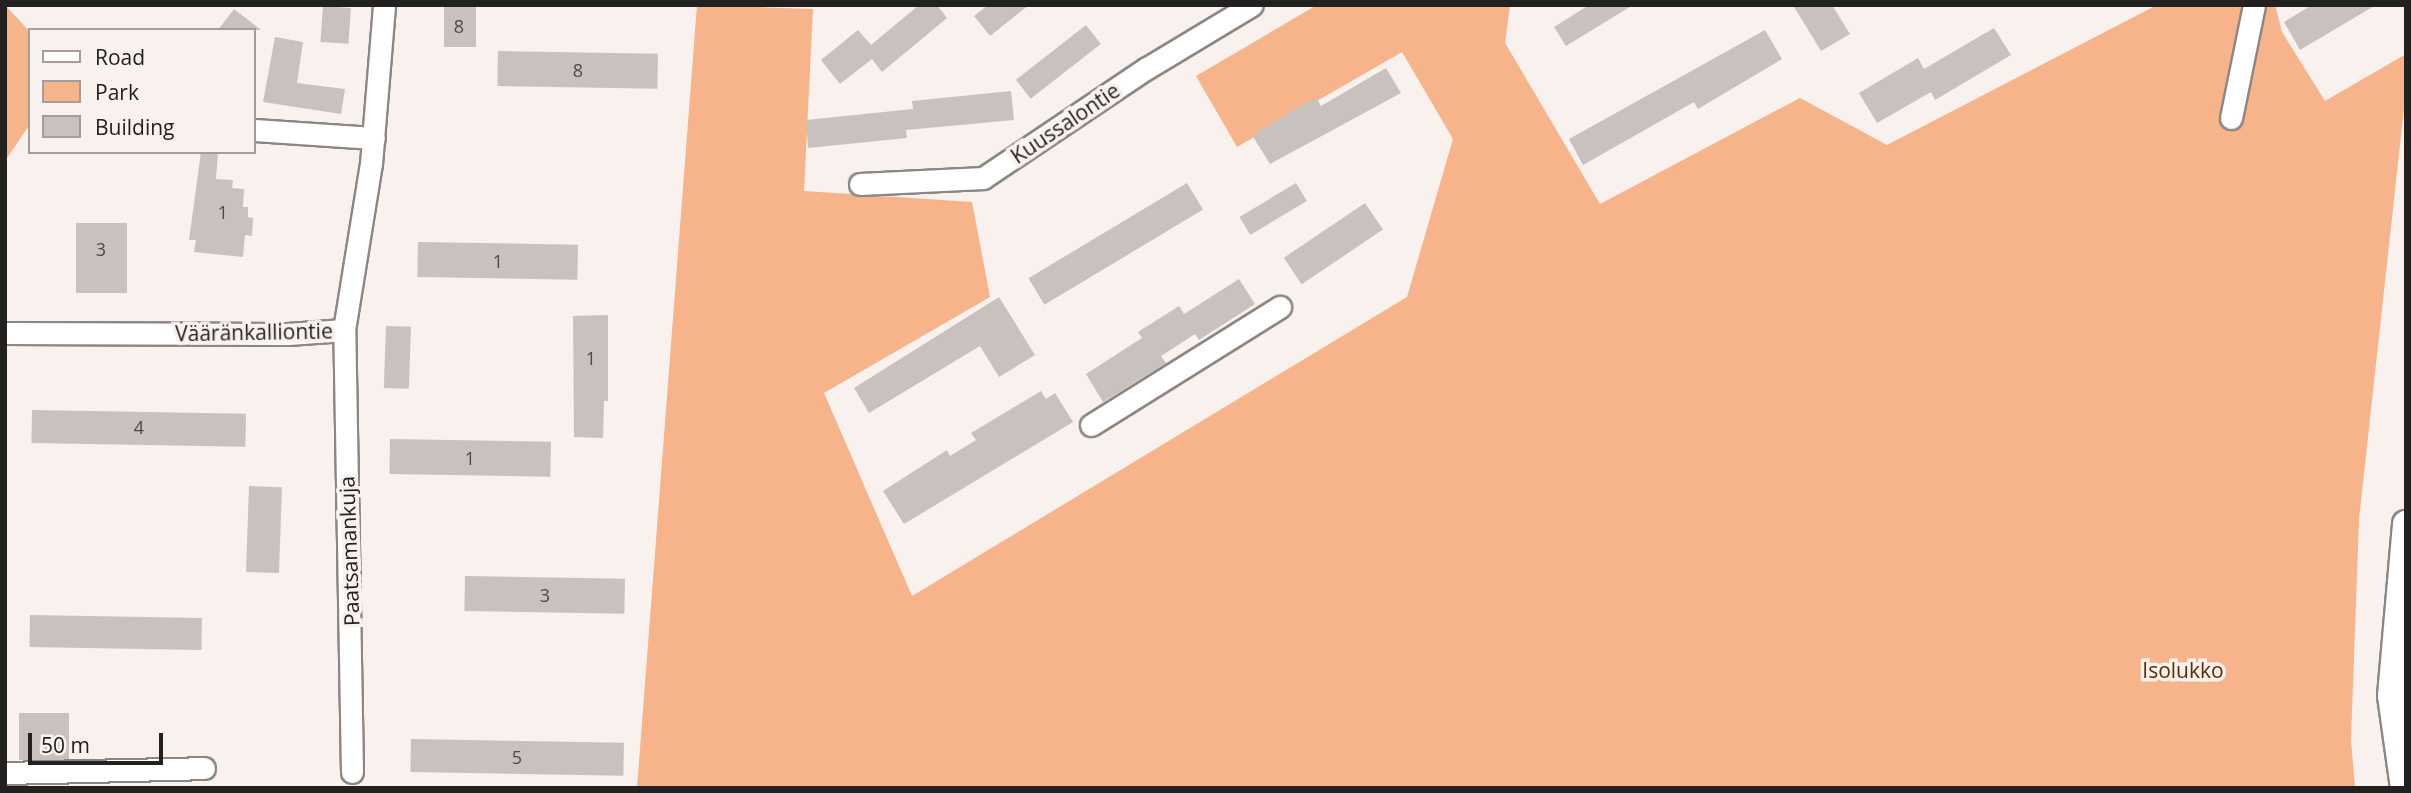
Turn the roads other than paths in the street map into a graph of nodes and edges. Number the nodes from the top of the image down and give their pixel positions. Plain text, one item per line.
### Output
1 (384, 5) edge
2 (1252, 5) edge
3 (2254, 5) edge
4 (2231, 118) dead end
5 (256, 130) edge
6 (374, 138) junction
7 (860, 184) dead end
8 (1280, 307) dead end
9 (344, 330) junction
10 (5, 334) edge
11 (1091, 425) dead end
12 (2406, 524) edge
13 (204, 768) dead end
14 (352, 772) dead end
15 (5, 773) edge
16 (2404, 788) edge

1 - 6 street, Vääränkalliontie
2 - 7 street, Kuussalontie
3 - 4 street
5 - 6 street
6 - 9 street, Vääränkalliontie
8 - 11 street
9 - 10 street, Vääränkalliontie
9 - 14 street, Paatsamankuja
12 - 16 main road
13 - 15 street

